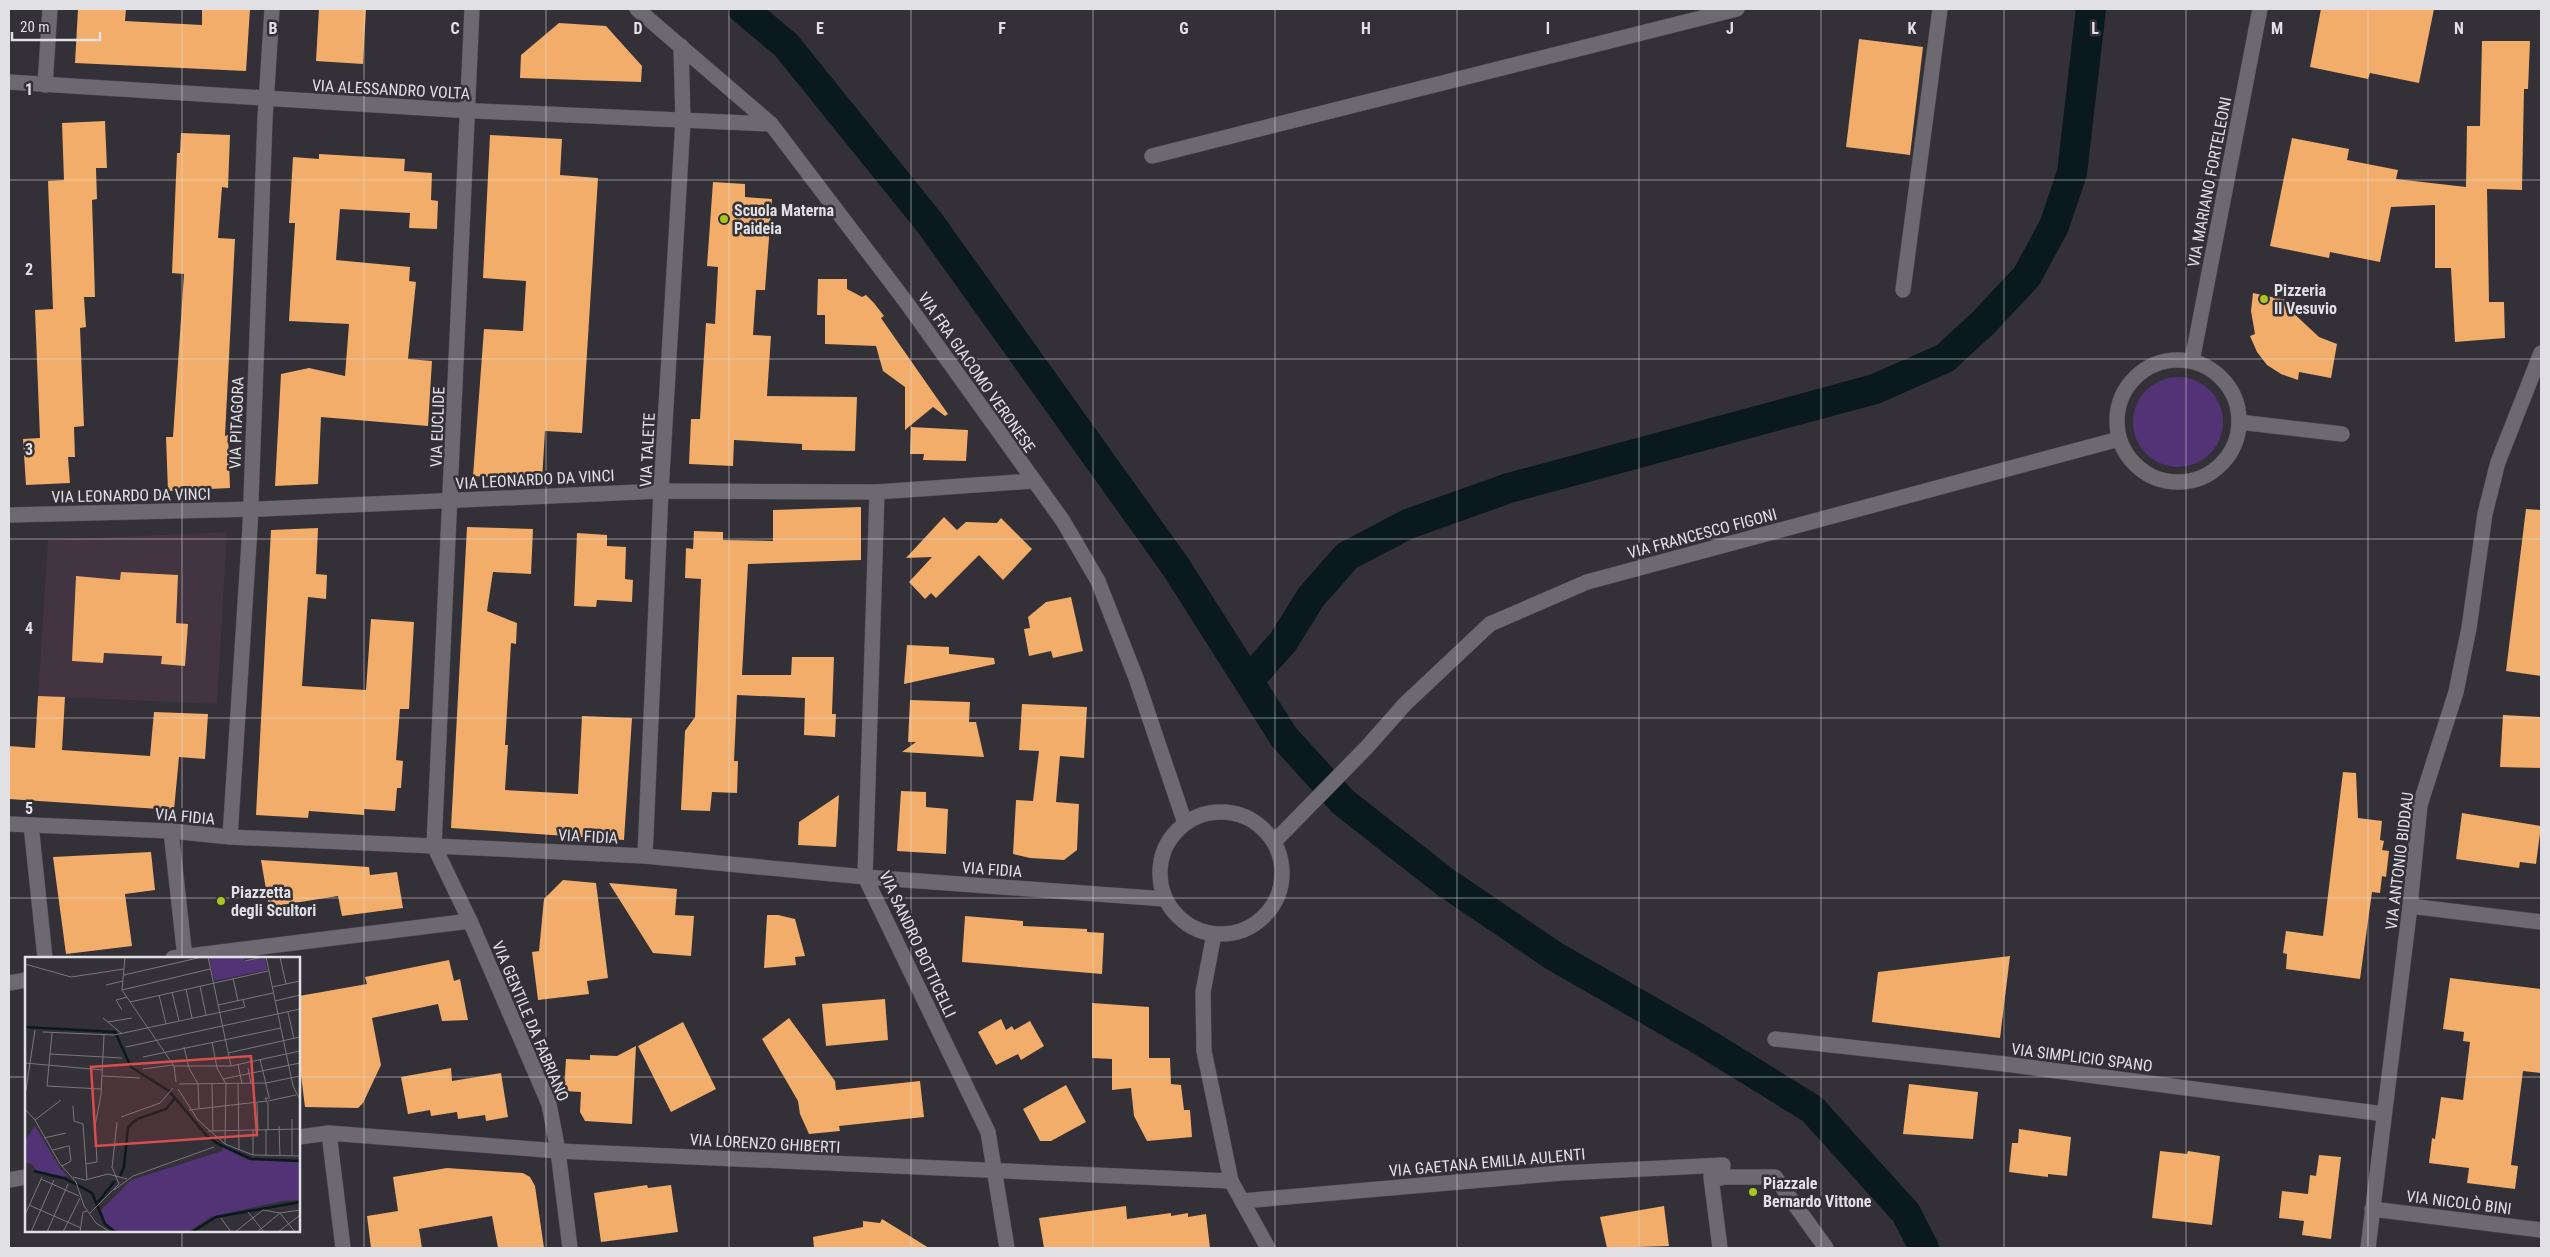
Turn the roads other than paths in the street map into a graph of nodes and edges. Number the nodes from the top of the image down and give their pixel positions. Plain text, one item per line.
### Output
1 (50, 9) edge
2 (272, 9) edge
3 (472, 9) edge
4 (637, 9) edge
5 (1737, 9) edge
6 (1940, 9) edge
7 (2260, 9) edge
8 (681, 46) junction
9 (9, 82) edge
10 (45, 84) junction
11 (266, 99) junction
12 (466, 110) junction
13 (683, 121) junction
14 (771, 124) junction
15 (1152, 156) dead end
16 (1903, 290) dead end
17 (2541, 353) edge
18 (2192, 361) junction
19 (2240, 422) junction
20 (2342, 434) dead end
21 (2119, 439) junction
22 (1033, 480) junction
23 (661, 490) junction
24 (877, 492) junction
25 (451, 501) junction
26 (250, 509) junction
27 (9, 515) edge
28 (1184, 823) junction
29 (9, 824) edge
30 (31, 825) junction
31 (171, 831) junction
32 (230, 837) junction
33 (1274, 842) junction
34 (434, 846) junction
35 (645, 856) junction
36 (865, 877) junction
37 (1165, 899) junction
38 (2410, 906) junction
39 (470, 921) junction
40 (2541, 922) edge
41 (1214, 934) junction
42 (45, 957) edge
43 (181, 957) edge
44 (189, 957) edge
45 (25, 980) edge
46 (9, 983) edge
47 (1775, 1039) dead end
48 (2384, 1114) junction
49 (330, 1133) junction
50 (300, 1137) edge
51 (558, 1151) junction
52 (994, 1171) junction
53 (25, 1177) edge
54 (1721, 1178) junction
55 (9, 1180) edge
56 (1231, 1181) junction
57 (1242, 1201) junction
58 (2372, 1209) junction
59 (2541, 1230) edge
60 (343, 1248) edge
61 (570, 1248) edge
62 (1007, 1248) edge
63 (1268, 1248) edge
64 (1720, 1248) edge
65 (1826, 1248) edge
66 (2368, 1248) edge

1 - 10 street
2 - 11 street, VIA PITAGORA
3 - 12 street, VIA EUCLIDE
4 - 8 street, VIA FRA GIACOMO VERONESE
5 - 15 street
6 - 16 street
7 - 18 street, VIA MARIANO FORTELEONI
8 - 13 street, VIA TALETE
8 - 14 street, VIA FRA GIACOMO VERONESE
9 - 10 street, VIA ALESSANDRO VOLTA
10 - 11 street, VIA ALESSANDRO VOLTA
11 - 12 street, VIA ALESSANDRO VOLTA
11 - 26 street, VIA PITAGORA
12 - 13 street, VIA ALESSANDRO VOLTA
12 - 25 street, VIA EUCLIDE
13 - 14 street, VIA ALESSANDRO VOLTA
13 - 23 street, VIA TALETE
14 - 22 street, VIA FRA GIACOMO VERONESE
17 - 38 street, VIA ANTONIO BIDDAU
18 - 19 street
18 - 21 street
19 - 20 street
19 - 21 street
21 - 33 street, VIA FRANCESCO FIGONI
22 - 24 street, VIA LEONARDO DA VINCI
22 - 28 street, VIA FRA GIACOMO VERONESE
23 - 24 street, VIA LEONARDO DA VINCI
23 - 25 street, VIA LEONARDO DA VINCI
23 - 35 street, VIA TALETE
24 - 36 street, VIA SANDRO BOTTICELLI
25 - 26 street, VIA LEONARDO DA VINCI
25 - 34 street, VIA EUCLIDE
26 - 27 street, VIA LEONARDO DA VINCI
26 - 32 street, VIA PITAGORA
28 - 33 street
28 - 37 street
29 - 30 street, VIA FIDIA
30 - 31 street, VIA FIDIA
30 - 42 street
31 - 32 street, VIA FIDIA
31 - 43 street
32 - 34 street, VIA FIDIA
33 - 41 street
34 - 35 street, VIA FIDIA
34 - 39 street, VIA GENTILE DA FABRIANO
35 - 36 street, VIA FIDIA
36 - 37 street, VIA FIDIA
36 - 52 street, VIA SANDRO BOTTICELLI
37 - 41 street
38 - 40 street
38 - 48 street, VIA ANTONIO BIDDAU
39 - 44 street
39 - 51 street, VIA GENTILE DA FABRIANO
41 - 56 street
45 - 46 street
47 - 48 street, VIA SIMPLICIO SPANO
48 - 58 street, VIA ANTONIO BIDDAU
49 - 50 street, VIA LORENZO GHIBERTI
49 - 51 street, VIA LORENZO GHIBERTI
49 - 60 street
51 - 52 street, VIA LORENZO GHIBERTI
51 - 61 street, VIA GENTILE DA FABRIANO
52 - 56 street, VIA LORENZO GHIBERTI
52 - 62 street, VIA SANDRO BOTTICELLI
53 - 55 street
54 - 57 street, VIA GAETANA EMILIA AULENTI
54 - 64 street
54 - 65 street
56 - 57 street
57 - 63 street
58 - 59 street, VIA NICOLÒ BINI
58 - 66 street, VIA ANTONIO BIDDAU

